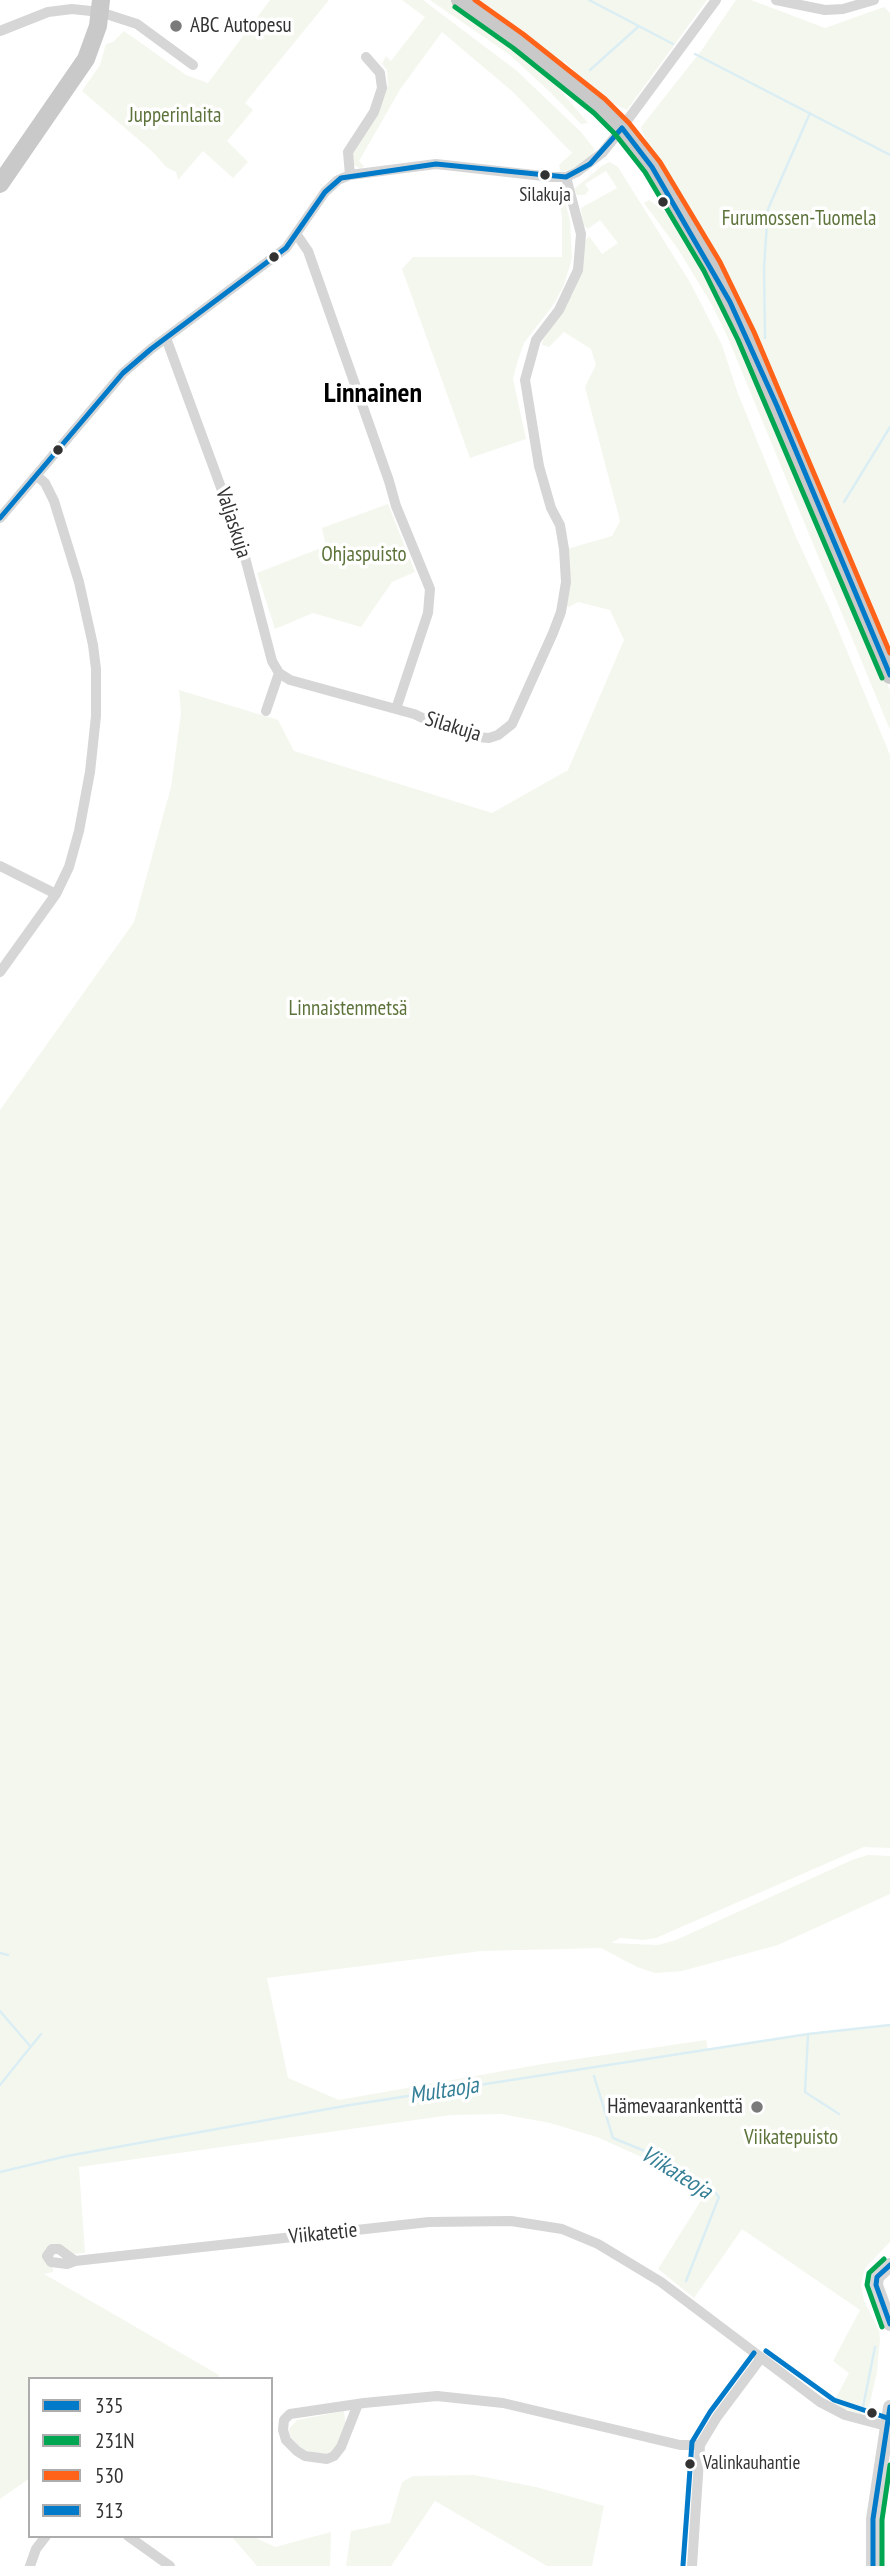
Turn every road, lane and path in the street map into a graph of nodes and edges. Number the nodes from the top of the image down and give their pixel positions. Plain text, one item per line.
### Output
1 (460, 0) edge
2 (716, 0) edge
3 (776, 0) edge
4 (874, 0) edge
5 (100, 6) edge
6 (0, 31) edge
7 (366, 57) dead end
8 (193, 65) dead end
9 (619, 133) junction
10 (350, 175) junction
11 (566, 177) junction
12 (0, 184) edge
13 (297, 236) junction
14 (166, 338) junction
15 (37, 476) junction
16 (0, 519) edge
17 (279, 673) junction
18 (890, 675) edge
19 (396, 709) junction
20 (266, 711) dead end
21 (0, 866) edge
22 (56, 894) junction
23 (0, 972) edge
24 (75, 2260) dead end
25 (890, 2266) edge
26 (886, 2302) edge
27 (890, 2324) edge
28 (761, 2358) junction
29 (358, 2404) junction
30 (890, 2407) edge
31 (888, 2427) edge
32 (700, 2445) junction
33 (44, 2538) edge
34 (131, 2538) edge
35 (30, 2566) edge
36 (170, 2566) edge
37 (692, 2566) edge
38 (873, 2566) edge

1 - 9 main road
2 - 9 street
3 - 4 street
5 - 6 street
5 - 8 street
5 - 12 main road
7 - 10 street
9 - 11 street
9 - 18 main road
10 - 11 street
10 - 13 street
11 - 19 street, Silakuja
13 - 14 street
13 - 19 street
14 - 15 street
14 - 17 street, Valjaskuja
15 - 16 street
15 - 22 street
17 - 19 street, Silakuja
17 - 20 street
21 - 22 street
22 - 23 street
24 - 28 street, Viikatetie
25 - 26 street
26 - 27 street
28 - 31 street, Viikatetie
28 - 32 street
29 - 29 street
29 - 32 street
30 - 31 street
31 - 38 street
32 - 37 street
33 - 35 street
34 - 36 street

